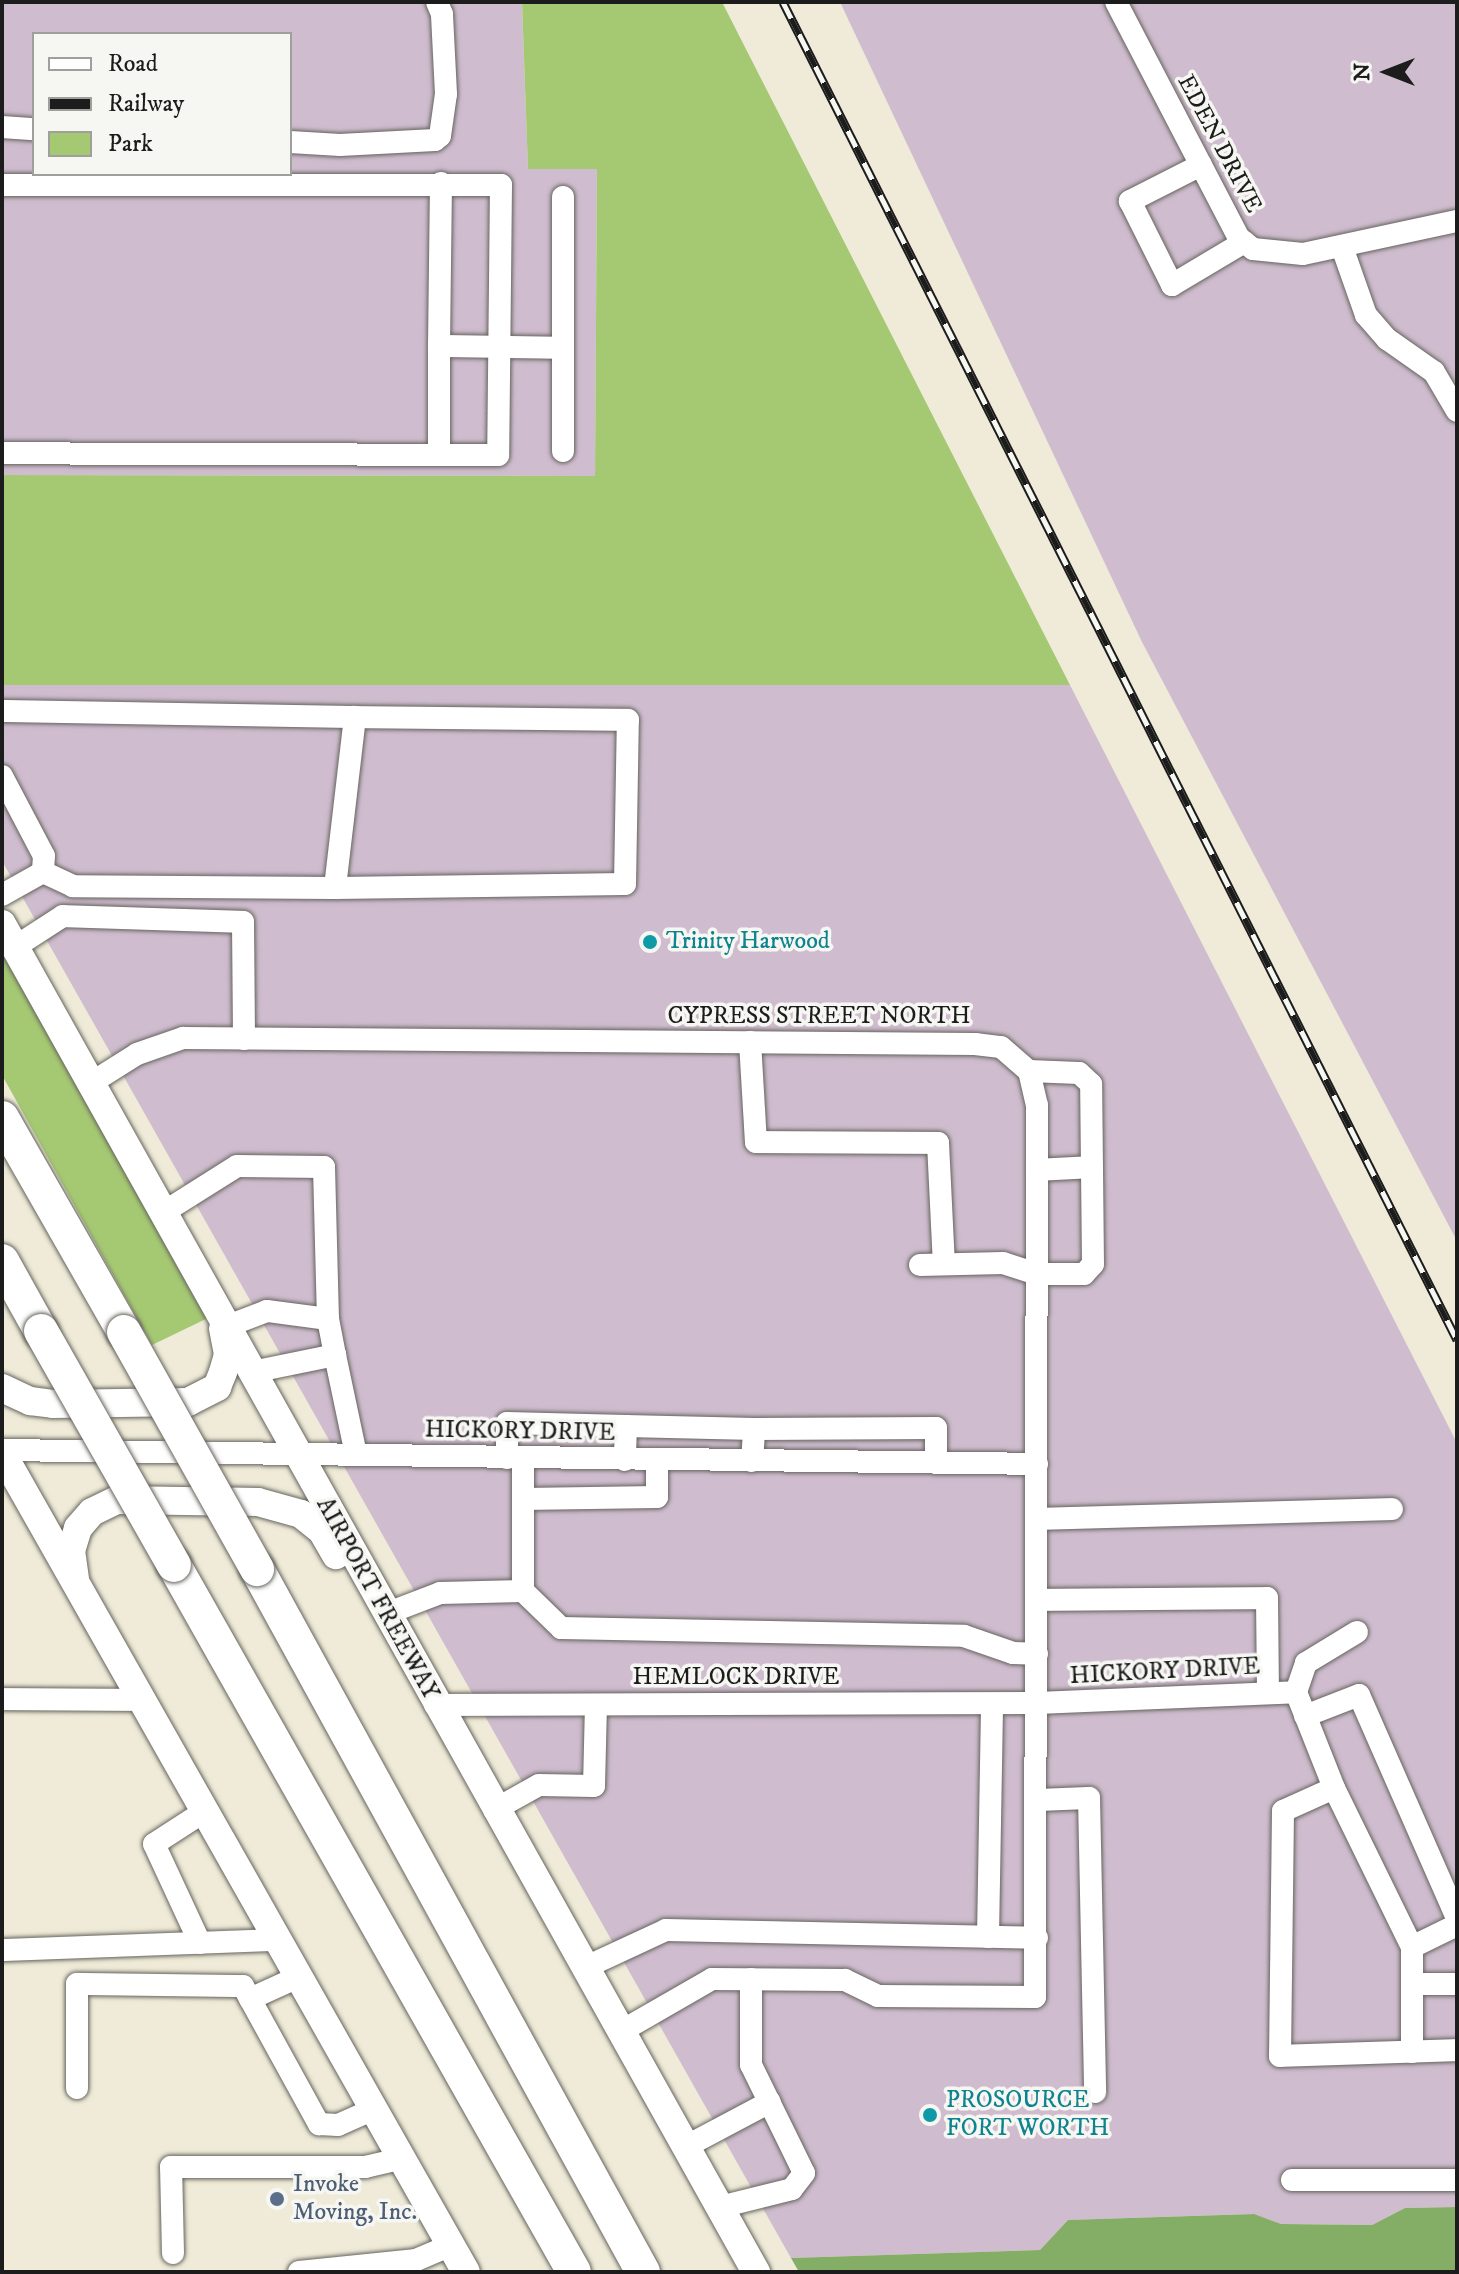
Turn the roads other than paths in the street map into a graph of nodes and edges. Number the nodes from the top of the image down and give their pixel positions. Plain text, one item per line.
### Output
1 (437, 2) edge
2 (1116, 2) edge
3 (2, 127) edge
4 (32, 129) edge
5 (292, 142) edge
6 (1201, 165) junction
7 (441, 183) junction
8 (2, 185) edge
9 (563, 197) dead end
10 (1457, 221) edge
11 (1244, 242) junction
12 (1342, 247) junction
13 (439, 346) junction
14 (499, 346) junction
15 (563, 348) junction
16 (1457, 411) edge
17 (563, 451) dead end
18 (2, 453) edge
19 (439, 453) junction
20 (2, 711) edge
21 (355, 717) junction
22 (2, 776) edge
23 (43, 872) junction
24 (335, 888) junction
25 (2, 895) edge
26 (8, 935) edge
27 (244, 1039) junction
28 (750, 1042) junction
29 (1029, 1071) junction
30 (91, 1083) junction
31 (2, 1118) edge
32 (1092, 1167) junction
33 (1037, 1170) junction
34 (164, 1212) junction
35 (2, 1261) edge
36 (944, 1264) junction
37 (920, 1265) dead end
38 (1037, 1274) junction
39 (224, 1319) junction
40 (328, 1319) junction
41 (335, 1355) junction
42 (252, 1372) junction
43 (2, 1388) edge
44 (626, 1426) junction
45 (754, 1429) junction
46 (2, 1452) edge
47 (356, 1455) junction
48 (297, 1456) junction
49 (515, 1458) junction
50 (625, 1460) junction
51 (657, 1460) junction
52 (752, 1461) junction
53 (936, 1463) junction
54 (1037, 1464) junction
55 (523, 1499) junction
56 (1392, 1509) dead end
57 (1037, 1519) junction
58 (77, 1591) junction
59 (523, 1591) junction
60 (1037, 1600) junction
61 (388, 1613) junction
62 (1357, 1632) dead end
63 (1037, 1654) junction
64 (1296, 1692) junction
65 (1268, 1693) junction
66 (2, 1699) edge
67 (138, 1700) junction
68 (1037, 1703) junction
69 (992, 1704) junction
70 (435, 1705) junction
71 (596, 1705) junction
72 (1305, 1716) junction
73 (1334, 1788) junction
74 (1037, 1800) junction
75 (494, 1810) junction
76 (202, 1813) junction
77 (1457, 1918) edge
78 (1457, 1925) edge
79 (988, 1937) junction
80 (1037, 1938) junction
81 (274, 1940) junction
82 (200, 1943) junction
83 (1412, 1947) junction
84 (2, 1950) edge
85 (584, 1968) junction
86 (296, 1978) junction
87 (751, 1979) junction
88 (1412, 1984) junction
89 (1457, 1984) edge
90 (250, 1999) junction
91 (620, 2032) junction
92 (1457, 2050) edge
93 (1412, 2052) junction
94 (77, 2088) dead end
95 (1095, 2092) dead end
96 (770, 2102) junction
97 (372, 2110) junction
98 (685, 2147) junction
99 (400, 2159) junction
100 (1292, 2180) dead end
101 (1457, 2180) edge
102 (720, 2207) junction
103 (451, 2245) junction
104 (173, 2253) dead end
105 (400, 2266) edge
106 (299, 2272) edge
107 (466, 2272) edge
108 (574, 2272) edge
109 (643, 2272) edge
110 (756, 2272) edge

1 - 5 street
2 - 6 street, EDEN DRIVE
3 - 4 street
6 - 11 street, EDEN DRIVE
6 - 11 street
7 - 8 street
7 - 13 street
7 - 14 street
9 - 15 street
10 - 12 street, EDEN DRIVE
11 - 12 street, EDEN DRIVE
12 - 16 street
13 - 14 street
13 - 19 street
14 - 15 street
14 - 19 street
15 - 17 street
18 - 19 street
20 - 21 street
21 - 24 street
21 - 24 street
22 - 23 street
23 - 24 street
23 - 25 street
26 - 27 street
26 - 30 main road, AIRPORT FREEWAY
27 - 28 street, CYPRESS STREET NORTH
27 - 30 street, CYPRESS STREET NORTH
28 - 29 street, CYPRESS STREET NORTH
28 - 36 street
29 - 32 street
29 - 33 street
30 - 34 main road, AIRPORT FREEWAY
31 - 109 highway, bridge
32 - 33 street
32 - 38 street
33 - 38 street
34 - 39 main road, AIRPORT FREEWAY
34 - 40 street
35 - 108 highway, bridge
36 - 37 street
36 - 38 street
38 - 54 street
39 - 40 street
39 - 42 main road, AIRPORT FREEWAY
39 - 43 main road
40 - 41 street
41 - 42 street
41 - 47 street
42 - 48 main road, AIRPORT FREEWAY
44 - 45 street
44 - 49 street
44 - 50 street
45 - 52 street
45 - 53 street
46 - 48 street, HICKORY DRIVE
46 - 58 main road
47 - 48 street, HICKORY DRIVE
47 - 49 street, HICKORY DRIVE
48 - 61 main road, AIRPORT FREEWAY
49 - 50 street, HICKORY DRIVE
49 - 55 street
50 - 51 street, HICKORY DRIVE
51 - 52 street, HICKORY DRIVE
51 - 55 street
52 - 53 street, HICKORY DRIVE
53 - 54 street, HICKORY DRIVE
54 - 57 street
55 - 59 street
56 - 57 street
57 - 60 street
58 - 61 main road
58 - 67 main road
59 - 61 street
59 - 63 street
60 - 63 street
60 - 65 street
61 - 70 main road, AIRPORT FREEWAY
62 - 64 street
63 - 68 street
64 - 65 street, HICKORY DRIVE
64 - 72 street
65 - 68 street, HICKORY DRIVE
66 - 67 street
67 - 76 main road
68 - 69 street, HEMLOCK DRIVE
68 - 74 street
69 - 71 street, HEMLOCK DRIVE
69 - 79 street
70 - 71 street, HEMLOCK DRIVE
70 - 75 main road, AIRPORT FREEWAY
71 - 75 street
72 - 73 street
72 - 77 street
73 - 83 street
73 - 93 street
74 - 80 street
74 - 95 street
75 - 85 main road, AIRPORT FREEWAY
76 - 81 main road
76 - 82 street
78 - 83 street
79 - 80 street
79 - 85 street
80 - 87 street
81 - 82 street
81 - 86 main road
82 - 84 street
83 - 88 street
85 - 91 main road, AIRPORT FREEWAY
86 - 90 street
86 - 97 main road
87 - 91 street
87 - 96 street
88 - 89 street
88 - 93 street
90 - 94 street
90 - 97 street
91 - 98 main road, AIRPORT FREEWAY
92 - 93 street
96 - 98 street
96 - 102 street
97 - 99 main road
98 - 102 main road, AIRPORT FREEWAY
99 - 103 main road
99 - 104 street
100 - 101 street
102 - 110 main road, AIRPORT FREEWAY
103 - 105 street
103 - 107 main road
105 - 106 street

